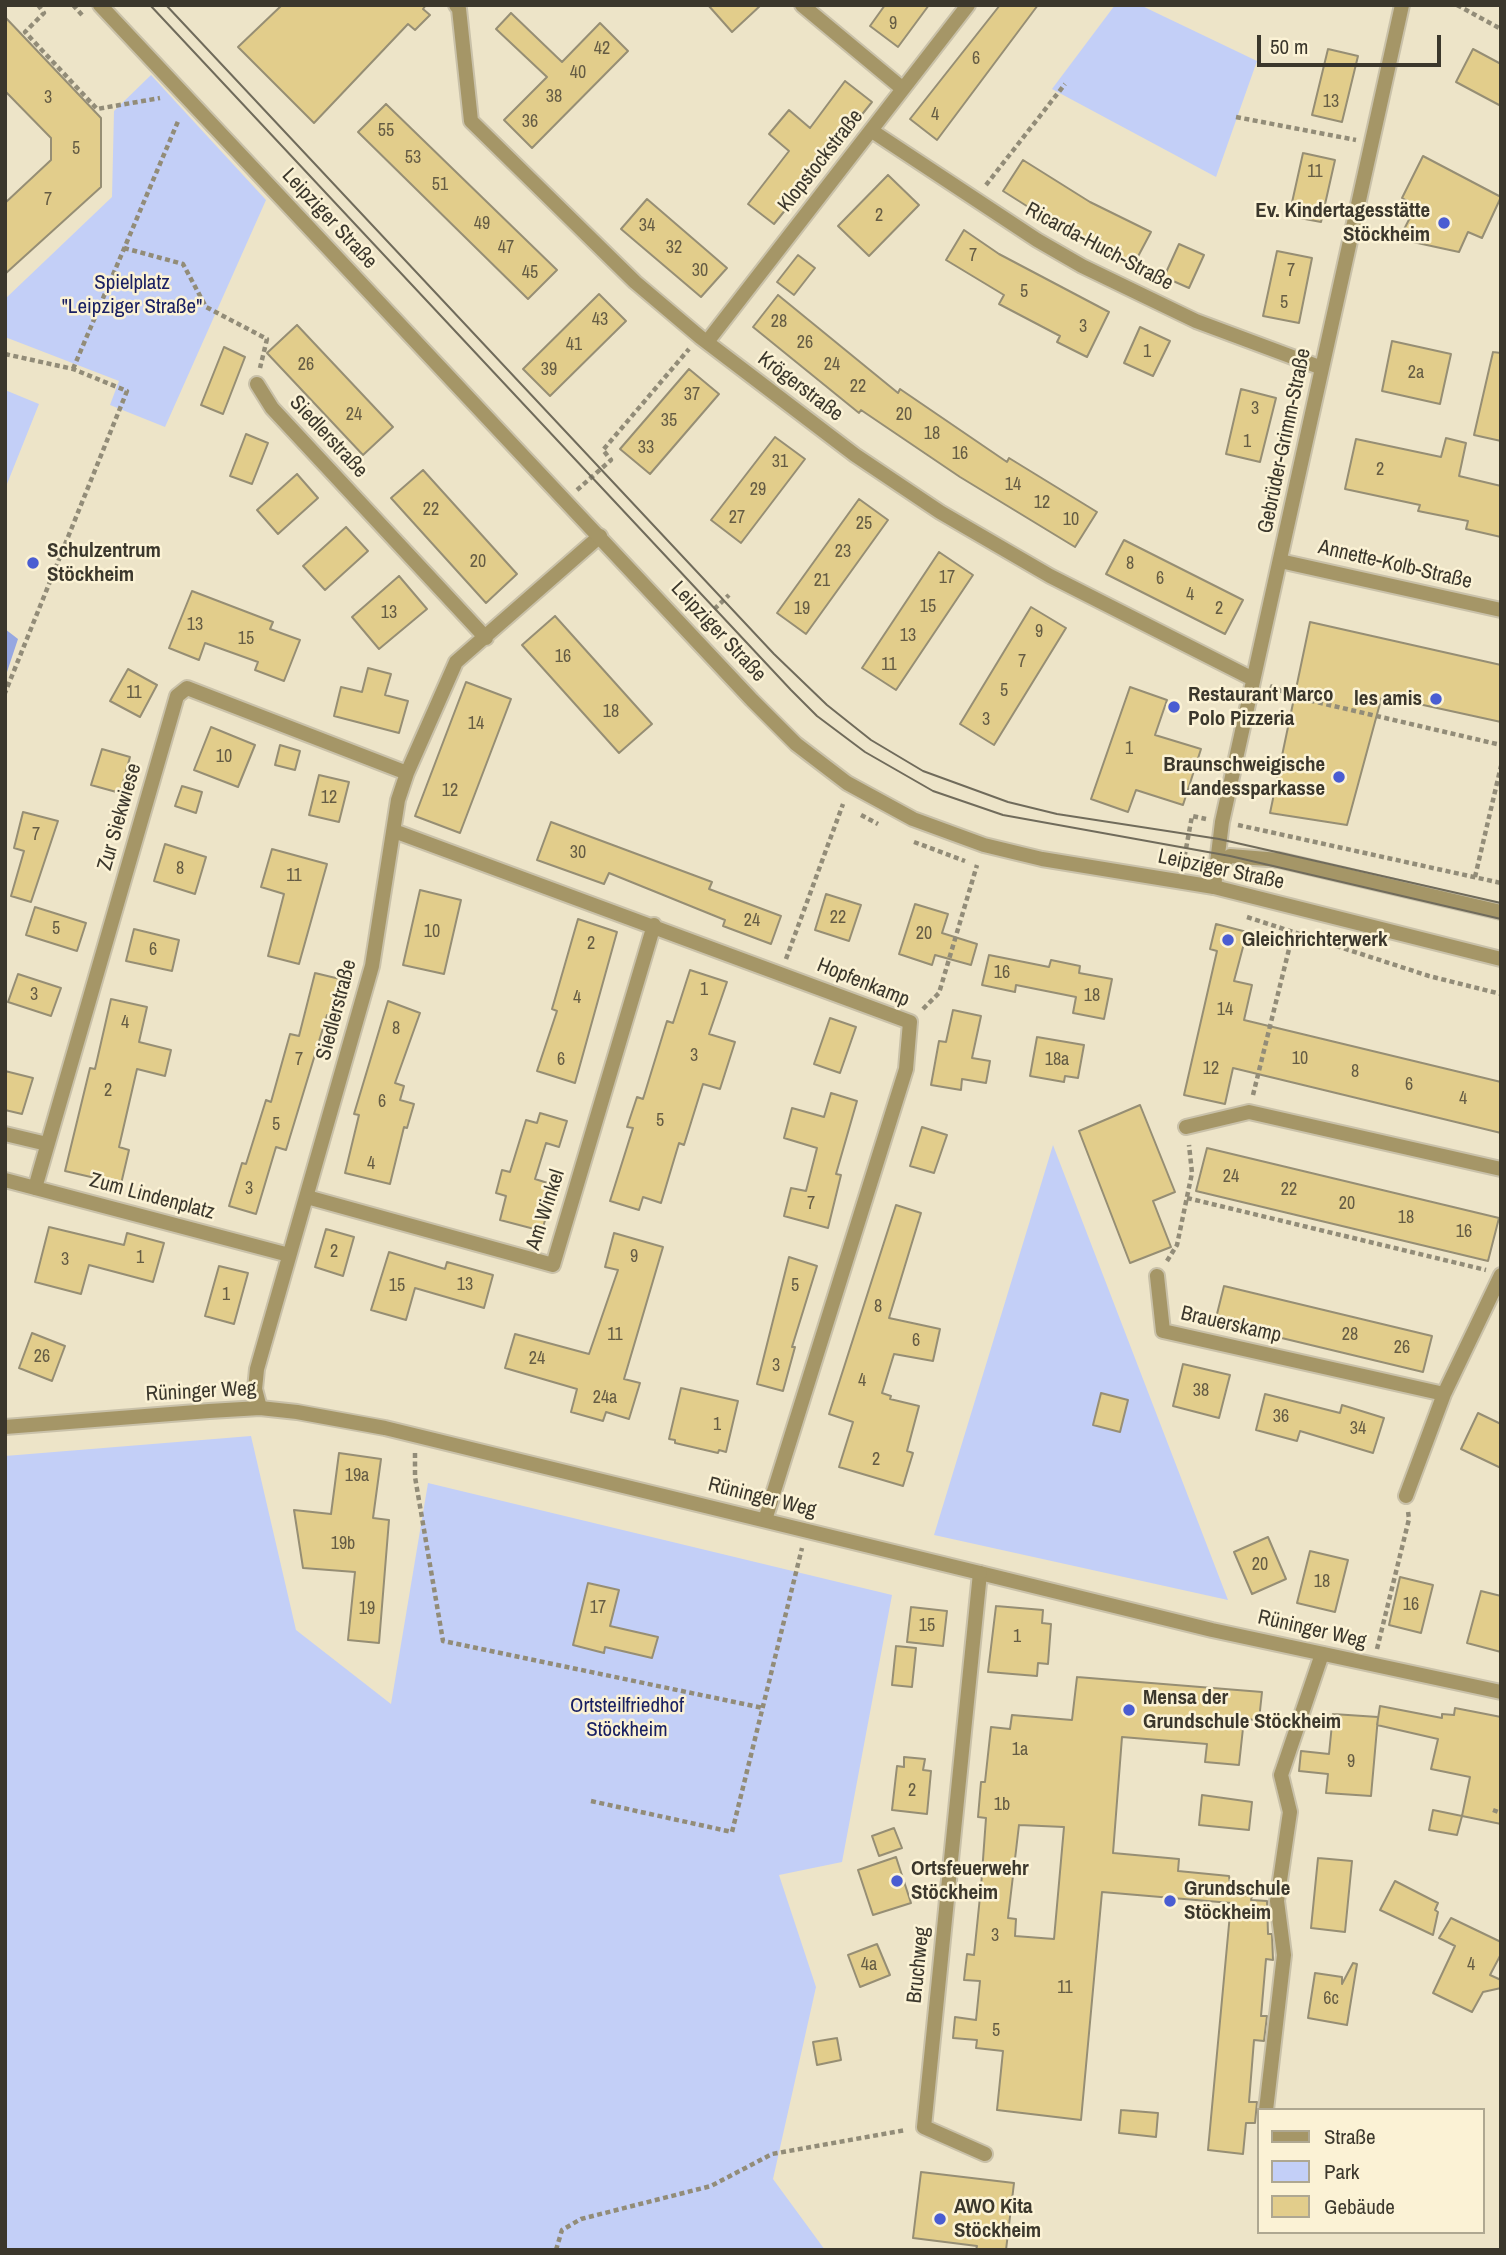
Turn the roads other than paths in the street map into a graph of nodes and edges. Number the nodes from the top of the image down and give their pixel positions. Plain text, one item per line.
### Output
1 (100, 5) edge
2 (456, 5) edge
3 (802, 5) edge
4 (968, 5) edge
5 (1402, 5) edge
6 (903, 89) junction
7 (872, 131) junction
8 (708, 342) junction
9 (1322, 368) junction
10 (257, 384) road end
11 (600, 536) junction
12 (1280, 561) junction
13 (1501, 610) edge
14 (486, 638) junction
15 (1253, 679) junction
16 (407, 773) junction
17 (394, 831) junction
18 (1214, 871) junction
19 (1214, 887) junction
20 (1501, 912) edge
21 (654, 925) junction
22 (1501, 959) edge
23 (1186, 1127) road end
24 (5, 1134) edge
25 (47, 1144) junction
26 (1501, 1169) edge
27 (5, 1180) edge
28 (35, 1188) junction
29 (307, 1197) junction
30 (289, 1255) junction
31 (1494, 1273) edge
32 (1157, 1276) road end
33 (1444, 1394) junction
34 (260, 1408) junction
35 (5, 1427) edge
36 (1406, 1496) road end
37 (765, 1520) junction
38 (980, 1573) junction
39 (1322, 1654) junction
40 (1501, 1692) edge
41 (1266, 2108) edge
42 (985, 2154) dead end

1 - 11 street, Leipziger Straße
2 - 8 street, Krögerstraße
3 - 6 street
4 - 6 street, Klopstockstraße
5 - 9 street, Gebrüder-Grimm-Straße
6 - 7 street, Klopstockstraße
7 - 8 street, Klopstockstraße
7 - 9 street, Ricarda-Huch-Straße
8 - 15 street, Krögerstraße
9 - 12 street, Gebrüder-Grimm-Straße
10 - 14 street, Siedlerstraße
11 - 14 street, Siedlerstraße
11 - 19 street, Leipziger Straße
12 - 13 street, Annette-Kolb-Straße
12 - 15 street, Gebrüder-Grimm-Straße
14 - 16 street, Siedlerstraße
15 - 18 street, Gebrüder-Grimm-Straße
16 - 17 street, Siedlerstraße
16 - 25 street, Zur Siekwiese
17 - 21 street, Hopfenkamp
17 - 29 street, Siedlerstraße
18 - 19 street, Gebrüder-Grimm-Straße
18 - 20 street
19 - 22 street, Leipziger Straße
21 - 29 street, Am Winkel
21 - 37 street, Hopfenkamp
23 - 26 street
24 - 25 street
25 - 28 street, Zur Siekwiese
27 - 28 street, Zum Lindenplatz
28 - 30 street, Zum Lindenplatz
29 - 30 street, Siedlerstraße
30 - 34 street, Siedlerstraße
31 - 33 street
32 - 33 street, Brauerskamp
33 - 36 street
34 - 35 street, Rüninger Weg
34 - 37 street, Rüninger Weg
37 - 38 street, Rüninger Weg
38 - 39 street, Rüninger Weg
38 - 42 street, Bruchweg
39 - 40 street, Rüninger Weg
39 - 41 street

